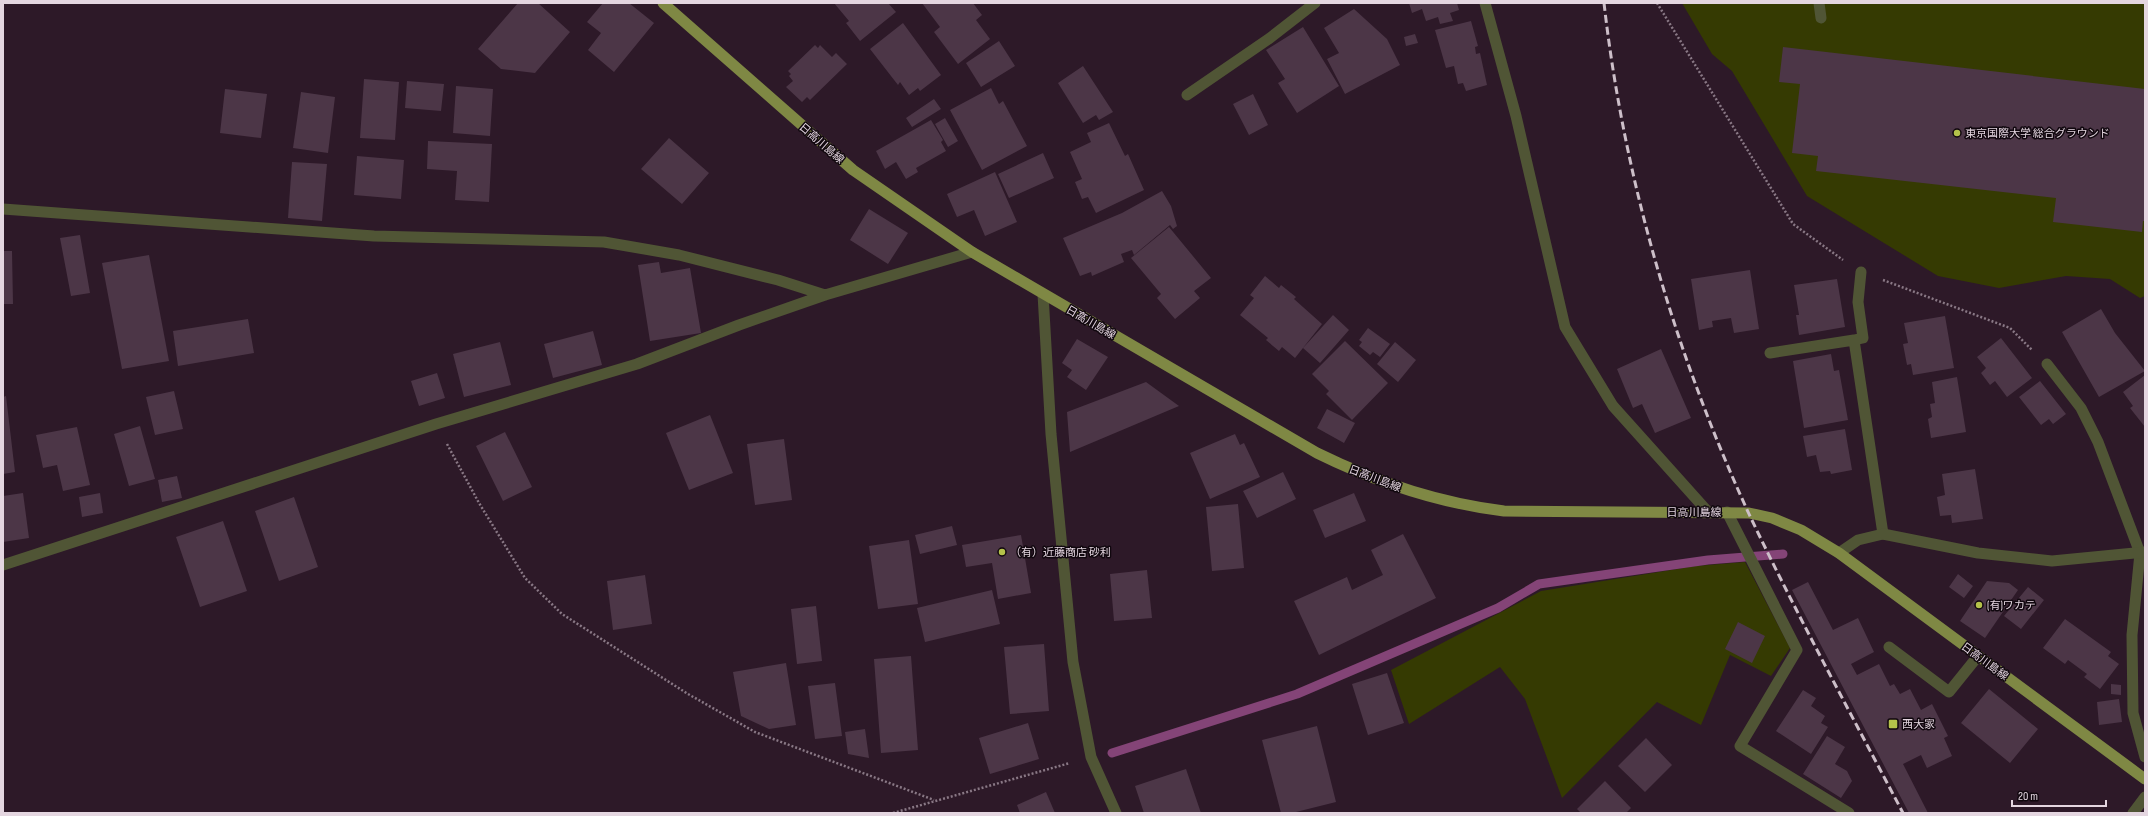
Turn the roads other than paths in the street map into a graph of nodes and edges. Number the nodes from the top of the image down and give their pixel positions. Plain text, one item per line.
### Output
1 (663, 3) edge
2 (1315, 3) edge
3 (1485, 3) edge
4 (1819, 3) edge
5 (1821, 18) dead end
6 (1187, 95) dead end
7 (3, 209) edge
8 (972, 252) junction
9 (1861, 272) road end
10 (1043, 294) junction
11 (825, 295) junction
12 (1854, 340) junction
13 (1770, 353) dead end
14 (2047, 364) road end
15 (1708, 512) junction
16 (1727, 512) junction
17 (1883, 534) junction
18 (1839, 553) junction
19 (2142, 553) edge
20 (3, 565) edge
21 (1889, 647) dead end
22 (1978, 656) junction
23 (2145, 757) edge
24 (2145, 780) edge
25 (2145, 796) edge
26 (1116, 813) edge
27 (1848, 813) edge
28 (2133, 813) edge

1 - 8 main road, 日高川島線
2 - 6 street
3 - 15 street
4 - 5 street
7 - 11 street
8 - 10 main road, 日高川島線
8 - 11 street
9 - 12 street
10 - 15 main road, 日高川島線
10 - 26 street
11 - 20 street
12 - 13 street
12 - 17 street
14 - 19 street
15 - 16 main road, 日高川島線
16 - 18 main road, 日高川島線
16 - 27 street
17 - 18 street
17 - 19 street
18 - 22 main road, 日高川島線
19 - 23 street
21 - 22 street
22 - 24 main road, 日高川島線
25 - 28 street

